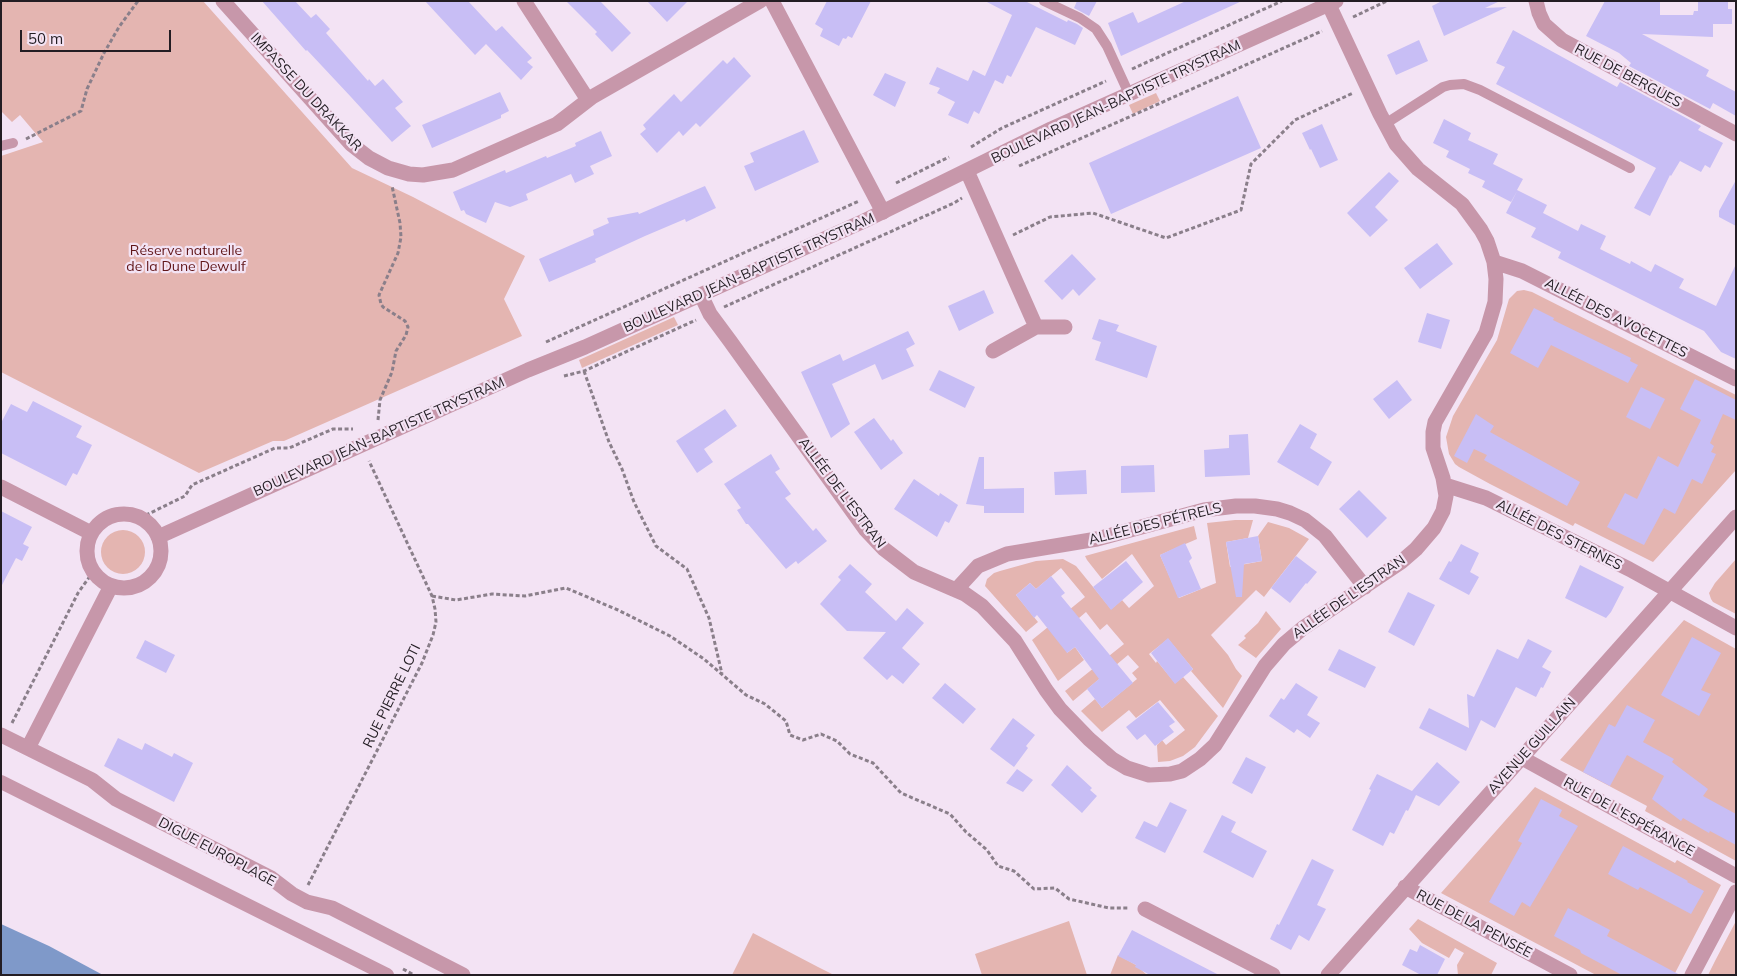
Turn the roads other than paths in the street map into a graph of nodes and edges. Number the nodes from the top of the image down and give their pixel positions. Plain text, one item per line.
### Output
1 (223, 1) edge
2 (524, 1) edge
3 (760, 1) edge
4 (772, 1) edge
5 (1044, 1) edge
6 (1536, 1) edge
7 (1333, 3) edge
8 (1129, 94) junction
9 (588, 100) junction
10 (1385, 124) junction
11 (1736, 134) edge
12 (13, 142) road end
13 (1, 146) edge
14 (1630, 168) dead end
15 (967, 171) junction
16 (883, 212) junction
17 (1494, 262) junction
18 (701, 295) junction
19 (1036, 327) junction
20 (1065, 327) dead end
21 (993, 351) dead end
22 (1736, 379) edge
23 (1445, 484) junction
24 (1, 487) edge
25 (1736, 517) edge
26 (91, 533) junction
27 (158, 537) junction
28 (111, 586) junction
29 (1365, 587) junction
30 (956, 590) junction
31 (1670, 592) junction
32 (1736, 628) edge
33 (3, 736) edge
34 (28, 748) junction
35 (1522, 758) junction
36 (1, 782) edge
37 (1736, 876) edge
38 (1406, 887) junction
39 (1736, 892) edge
40 (1145, 909) road end
41 (387, 975) edge
42 (463, 975) edge
43 (1272, 975) edge
44 (1328, 975) edge
45 (1570, 975) edge
46 (1692, 975) edge

1 - 9 street, IMPASSE DU DRAKKAR
2 - 9 street
3 - 9 street, IMPASSE DU DRAKKAR
4 - 16 street
5 - 8 lane
6 - 11 street, RUE DE BERGUES
7 - 8 street, BOULEVARD JEAN-BAPTISTE TRYSTRAM
7 - 10 street, ALLÉE DE L'ESTRAN
8 - 15 street, BOULEVARD JEAN-BAPTISTE TRYSTRAM
10 - 14 lane
10 - 17 street, ALLÉE DE L'ESTRAN
12 - 13 lane
15 - 16 street, BOULEVARD JEAN-BAPTISTE TRYSTRAM
15 - 19 street
16 - 18 street, BOULEVARD JEAN-BAPTISTE TRYSTRAM
17 - 22 street, ALLÉE DES AVOCETTES
17 - 23 street, ALLÉE DE L'ESTRAN
18 - 27 street, BOULEVARD JEAN-BAPTISTE TRYSTRAM
18 - 30 street, ALLÉE DE L'ESTRAN
19 - 20 street
19 - 21 street
23 - 29 street, ALLÉE DE L'ESTRAN
23 - 31 street, ALLÉE DES STERNES
24 - 26 street
25 - 31 street, AVENUE GUILLAIN
26 - 27 street
26 - 28 street
27 - 28 street
28 - 34 street
29 - 30 street, ALLÉE DES PÉTRELS
29 - 30 street, ALLÉE DE L'ESTRAN
31 - 32 street, ALLÉE DES STERNES
31 - 35 street, AVENUE GUILLAIN
33 - 34 street, DIGUE EUROPLAGE
34 - 42 street, DIGUE EUROPLAGE
35 - 37 street, RUE DE L'ESPÉRANCE
35 - 38 street, AVENUE GUILLAIN
36 - 41 street
38 - 44 street, AVENUE GUILLAIN
38 - 45 street, RUE DE LA PENSÉE
39 - 46 street
40 - 43 street

